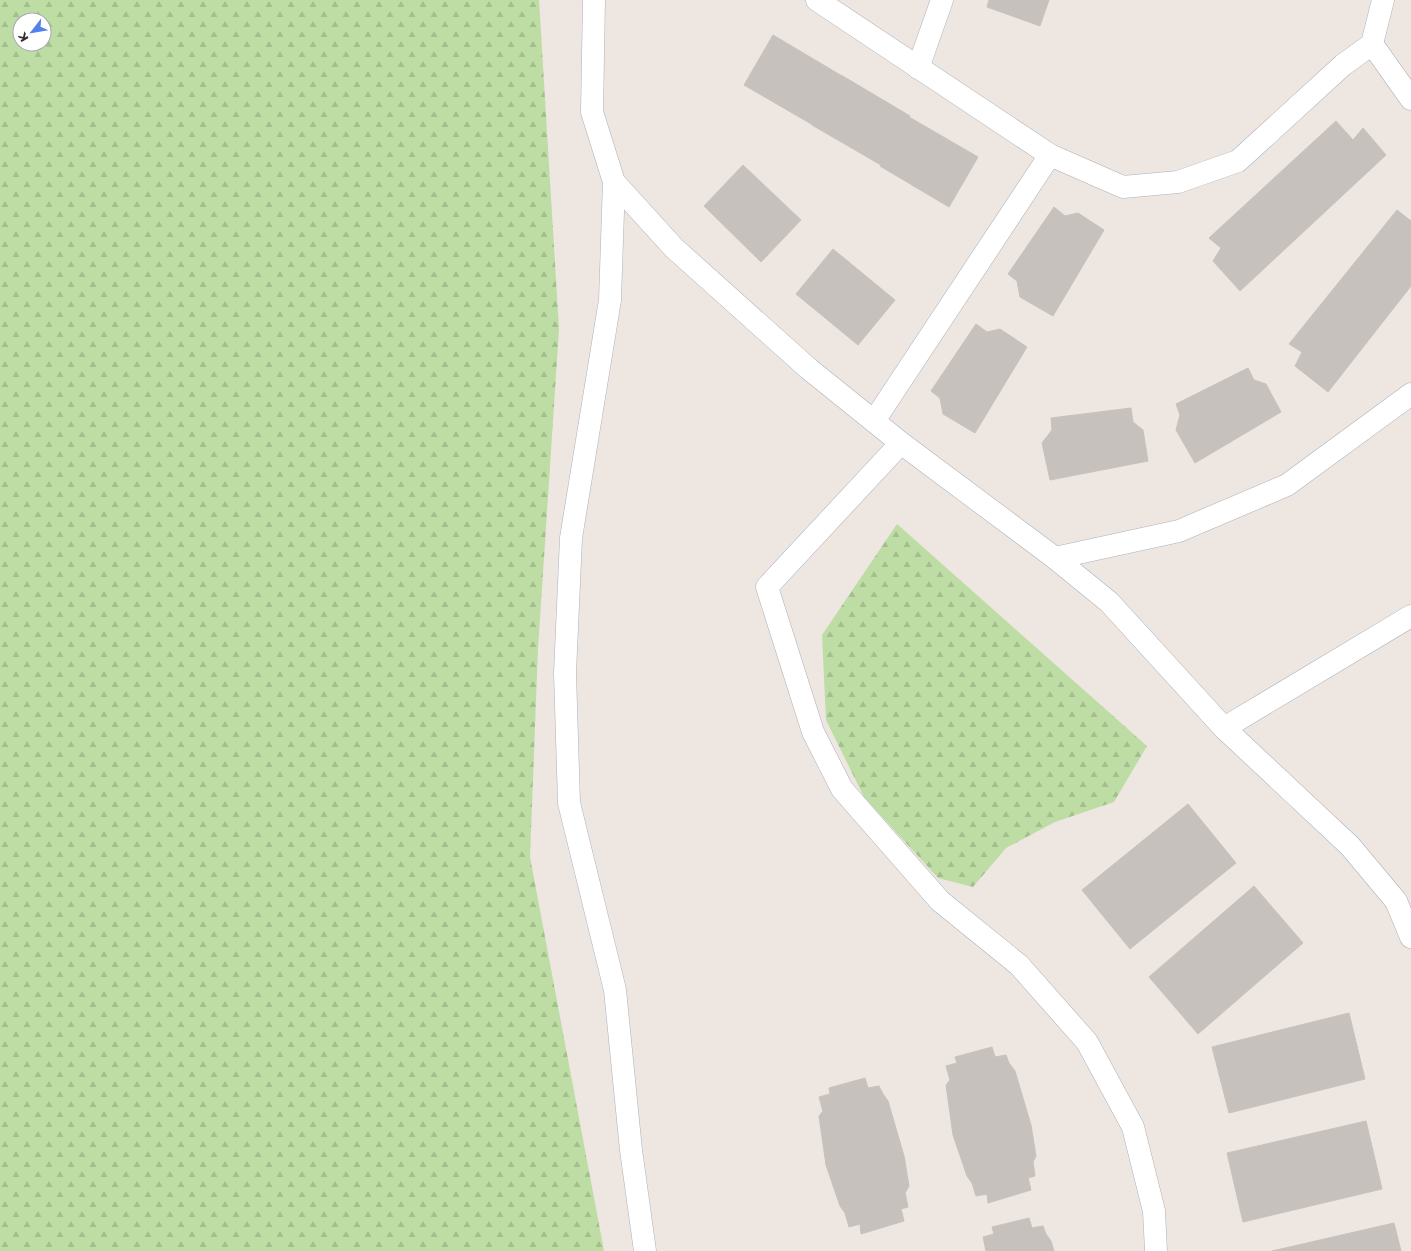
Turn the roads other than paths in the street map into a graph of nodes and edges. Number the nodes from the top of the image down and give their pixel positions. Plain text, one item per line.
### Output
1 (594, 0) edge
2 (817, 0) edge
3 (942, 0) edge
4 (1383, 0) edge
5 (1372, 44) junction
6 (918, 68) junction
7 (1411, 100) edge
8 (1050, 155) junction
9 (614, 182) junction
10 (1411, 394) edge
11 (874, 421) junction
12 (901, 443) junction
13 (1055, 558) junction
14 (1411, 616) edge
15 (1224, 728) junction
16 (1403, 898) edge
17 (1411, 937) edge
18 (645, 1251) edge
19 (1156, 1251) edge

1 - 9 street
2 - 6 street
3 - 6 street
4 - 5 street
5 - 7 street
5 - 8 street
6 - 8 street
8 - 11 street
9 - 11 street
9 - 18 street
10 - 13 street
11 - 12 street
12 - 13 street
12 - 19 street
13 - 15 street
14 - 15 street
15 - 16 street
16 - 17 street

